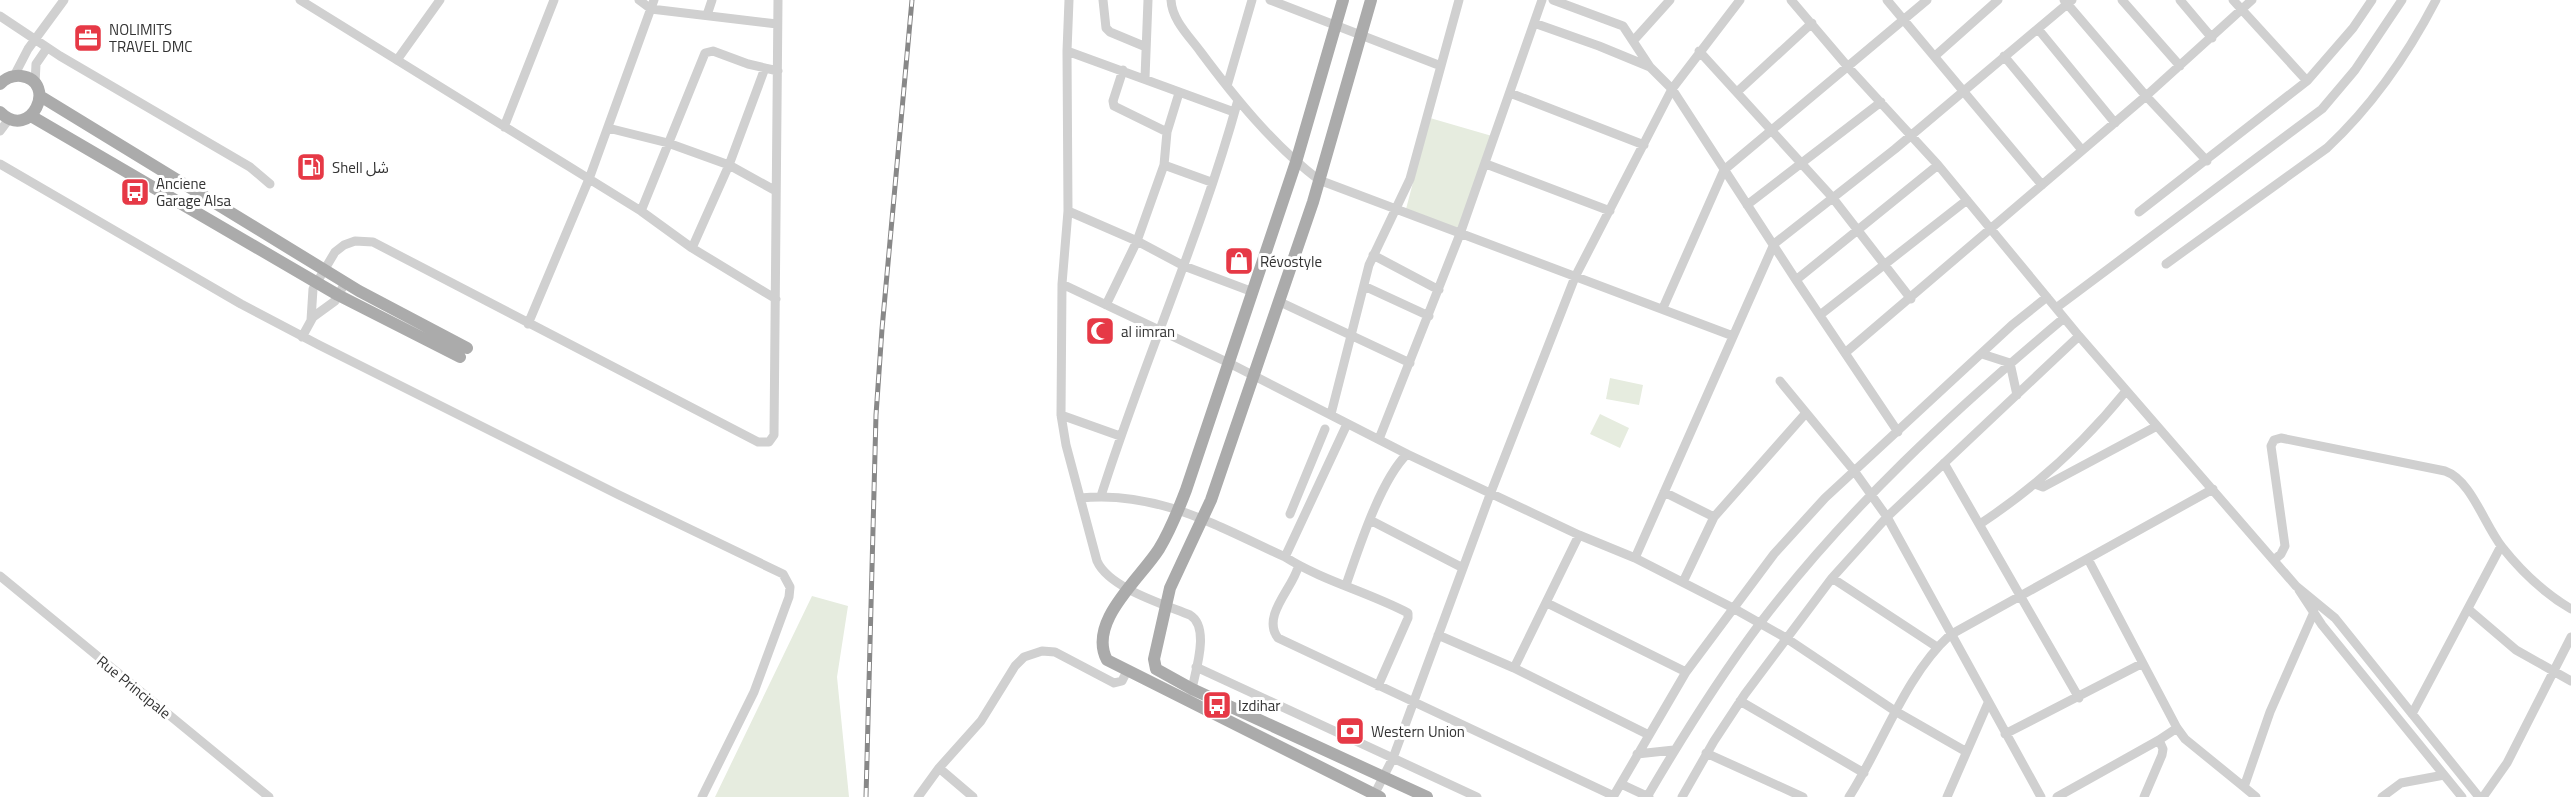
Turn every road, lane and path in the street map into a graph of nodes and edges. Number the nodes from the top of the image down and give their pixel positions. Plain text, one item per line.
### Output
1 (64, 0) edge
2 (300, 0) edge
3 (440, 0) edge
4 (554, 0) edge
5 (639, 0) edge
6 (712, 0) edge
7 (778, 0) edge
8 (1069, 0) edge
9 (1103, 0) edge
10 (1148, 0) edge
11 (1171, 0) edge
12 (1252, 0) edge
13 (1270, 0) edge
14 (1343, 0) edge
15 (1371, 0) edge
16 (1459, 0) edge
17 (1542, 0) edge
18 (1553, 0) edge
19 (1670, 0) edge
20 (1740, 0) edge
21 (1791, 0) edge
22 (1887, 0) edge
23 (1927, 0) edge
24 (1998, 0) edge
25 (2122, 0) edge
26 (2180, 0) edge
27 (2233, 0) edge
28 (2252, 0) edge
29 (2372, 0) edge
30 (2402, 0) edge
31 (2436, 0) edge
32 (2068, 1) edge
33 (312, 3) edge
34 (653, 4) edge
35 (2242, 11) junction
36 (707, 15) junction
37 (0, 16) edge
38 (1904, 19) junction
39 (1534, 23) junction
40 (1812, 23) junction
41 (777, 24) junction
42 (1336, 25) junction
43 (2038, 29) junction
44 (1361, 35) junction
45 (2212, 38) junction
46 (34, 40) junction
47 (1634, 40) junction
48 (1146, 47) junction
49 (47, 48) junction
50 (1067, 51) junction
51 (1699, 51) junction
52 (1935, 56) junction
53 (2004, 56) junction
54 (397, 60) junction
55 (1441, 66) junction
56 (2180, 66) junction
57 (1650, 67) junction
58 (1848, 67) junction
59 (765, 68) junction
60 (1123, 70) junction
61 (778, 71) junction
62 (5, 78) edge
63 (1145, 78) junction
64 (2307, 81) junction
65 (1227, 87) junction
66 (1672, 88) junction
67 (37, 90) junction
68 (1964, 91) junction
69 (1737, 92) junction
70 (1179, 93) junction
71 (1510, 93) junction
72 (2146, 96) junction
73 (1238, 100) junction
74 (1881, 102) junction
75 (1234, 112) junction
76 (5, 115) edge
77 (31, 116) junction
78 (2115, 123) junction
79 (504, 127) junction
80 (608, 128) junction
81 (0, 131) edge
82 (1773, 131) junction
83 (1167, 132) junction
84 (1911, 135) junction
85 (668, 143) junction
86 (1644, 145) junction
87 (2082, 150) junction
88 (2207, 161) junction
89 (1296, 162) junction
90 (0, 164) edge
91 (1486, 164) junction
92 (1802, 164) junction
93 (729, 165) junction
94 (1164, 165) junction
95 (1938, 165) junction
96 (1724, 170) junction
97 (589, 178) junction
98 (1319, 180) junction
99 (1211, 182) junction
100 (270, 184) dead end
101 (2042, 185) junction
102 (776, 191) junction
103 (1832, 198) junction
104 (1967, 200) junction
105 (1747, 205) junction
106 (1396, 210) junction
107 (641, 211) junction
108 (1610, 211) junction
109 (1068, 212) junction
110 (2139, 212) dead end
111 (1991, 230) junction
112 (1857, 231) junction
113 (1460, 234) junction
114 (1137, 241) junction
115 (1774, 244) junction
116 (692, 248) junction
117 (1373, 255) junction
118 (1883, 264) junction
119 (2166, 264) dead end
120 (1184, 266) junction
121 (324, 270) junction
122 (1575, 277) junction
123 (1796, 280) junction
124 (316, 282) junction
125 (345, 283) junction
126 (1062, 284) junction
127 (1364, 286) junction
128 (1439, 290) junction
129 (1253, 292) junction
130 (338, 295) junction
131 (2047, 297) junction
132 (776, 299) junction
133 (1911, 299) junction
134 (1280, 302) junction
135 (1106, 305) junction
136 (1663, 308) junction
137 (2056, 308) junction
138 (1820, 315) junction
139 (1429, 316) junction
140 (2064, 318) junction
141 (310, 320) junction
142 (528, 324) junction
143 (1159, 331) junction
144 (1352, 336) junction
145 (1733, 336) junction
146 (2079, 336) junction
147 (302, 337) junction
148 (1845, 353) junction
149 (1982, 354) junction
150 (1229, 363) junction
151 (1410, 363) junction
152 (2010, 363) junction
153 (1255, 376) junction
154 (1780, 381) dead end
155 (2126, 391) junction
156 (2017, 394) junction
157 (1806, 413) junction
158 (1331, 414) junction
159 (1061, 415) junction
160 (1347, 424) junction
161 (2157, 426) junction
162 (1325, 429) dead end
163 (1898, 432) junction
164 (1120, 436) junction
165 (1379, 439) junction
166 (1407, 454) junction
167 (1944, 463) junction
168 (1309, 467) junction
169 (1855, 472) junction
170 (1323, 473) junction
171 (2035, 484) junction
172 (2213, 489) junction
173 (1491, 492) junction
174 (1664, 492) junction
175 (1871, 494) junction
176 (1101, 496) junction
177 (1080, 498) junction
178 (1179, 508) junction
179 (1290, 514) dead end
180 (1714, 517) junction
181 (1887, 517) junction
182 (1204, 520) junction
183 (1370, 520) junction
184 (1980, 524) junction
185 (1579, 535) junction
186 (2502, 546) junction
187 (1285, 557) junction
188 (1635, 558) junction
189 (2088, 559) junction
190 (2274, 560) junction
191 (1298, 567) junction
192 (1463, 568) junction
193 (0, 576) edge
194 (1832, 578) junction
195 (1683, 582) junction
196 (1346, 585) junction
197 (2296, 586) junction
198 (1128, 588) junction
199 (2021, 596) junction
200 (1547, 603) junction
201 (2318, 603) junction
202 (1167, 605) junction
203 (1733, 608) junction
204 (2468, 609) junction
205 (2571, 609) edge
206 (2313, 614) junction
207 (1760, 623) junction
208 (1438, 635) junction
209 (1950, 635) junction
210 (2571, 637) edge
211 (1786, 638) junction
212 (1937, 647) junction
213 (2141, 664) junction
214 (1196, 667) junction
215 (1514, 668) junction
216 (1126, 671) junction
217 (1686, 672) junction
218 (2552, 672) junction
219 (2571, 681) edge
220 (1378, 686) junction
221 (1192, 689) junction
222 (2079, 698) junction
223 (1740, 701) junction
224 (1414, 703) junction
225 (1988, 703) junction
226 (1895, 711) junction
227 (2412, 714) junction
228 (2177, 728) junction
229 (2005, 734) junction
230 (1649, 735) junction
231 (2159, 740) junction
232 (1674, 750) junction
233 (1965, 752) junction
234 (1706, 753) junction
235 (1637, 754) junction
236 (1393, 758) junction
237 (939, 768) junction
238 (1864, 773) junction
239 (2444, 775) junction
240 (1383, 777) junction
241 (1621, 784) junction
242 (2244, 787) junction
243 (1376, 796) edge
244 (1613, 796) edge
245 (269, 797) edge
246 (702, 797) edge
247 (918, 797) edge
248 (973, 797) edge
249 (1427, 797) edge
250 (1477, 797) edge
251 (1648, 797) edge
252 (1682, 797) edge
253 (1803, 797) edge
254 (1849, 797) edge
255 (1947, 797) edge
256 (2041, 797) edge
257 (2057, 797) edge
258 (2144, 797) edge
259 (2256, 797) edge
260 (2382, 797) edge
261 (2462, 797) edge
262 (2481, 797) edge

1 - 46 street
2 - 33 street
3 - 54 street
4 - 79 street
5 - 34 street
6 - 36 street
7 - 41 street
8 - 50 street
9 - 48 street
10 - 48 street
11 - 65 street
12 - 65 street
13 - 42 street
14 - 42 main road
15 - 44 main road
16 - 55 street
17 - 39 street
18 - 47 street
19 - 47 street
20 - 51 street
21 - 40 street
22 - 38 street
23 - 38 street
24 - 52 street
25 - 56 street
26 - 45 street
27 - 35 street
28 - 35 street
29 - 64 street
30 - 137 street
31 - 119 street
32 - 43 street
32 - 72 street
33 - 54 street
34 - 36 street
34 - 80 street
35 - 45 street
35 - 64 street
36 - 41 street
37 - 46 street
38 - 52 street
38 - 58 street
39 - 57 street
39 - 71 street
40 - 58 street
40 - 69 street
41 - 61 street
42 - 44 street
42 - 89 main road
43 - 53 street
43 - 78 street
44 - 55 street
44 - 98 main road
45 - 56 street
46 - 49 street
46 - 62 street
47 - 57 street
48 - 63 street
49 - 67 street
49 - 100 street
50 - 60 street
50 - 109 street
51 - 66 street
51 - 69 street
52 - 68 street
53 - 68 street
53 - 87 street
54 - 79 street
55 - 106 street
56 - 72 street
57 - 66 street
58 - 74 street
58 - 82 street
59 - 61 street
59 - 85 street
59 - 93 street
60 - 63 street
60 - 83 street
61 - 102 street
62 - 67 main road
63 - 70 street
64 - 88 street
65 - 73 street
66 - 86 street
66 - 96 street
67 - 77 main road
67 - 121 main road
68 - 84 street
68 - 101 street
69 - 82 street
70 - 75 street
70 - 83 street
71 - 86 street
71 - 91 street
72 - 78 street
72 - 88 street
73 - 75 street
73 - 89 street
74 - 84 street
74 - 92 street
75 - 99 street
76 - 77 main road
76 - 81 street
77 - 124 main road
78 - 87 street
79 - 97 street
80 - 85 street
80 - 97 street
82 - 92 street
82 - 96 street
83 - 94 street
84 - 95 street
84 - 103 street
85 - 93 street
85 - 107 street
86 - 108 street
87 - 101 street
88 - 110 street
89 - 98 street
89 - 129 main road
90 - 147 street
91 - 108 street
91 - 113 street
92 - 103 street
92 - 105 street
93 - 102 street
93 - 116 street
94 - 99 street
94 - 114 street
95 - 104 street
95 - 112 street
96 - 105 street
96 - 136 street
97 - 107 street
97 - 142 street
98 - 106 street
98 - 134 main road
99 - 120 street
101 - 111 street
102 - 132 street
103 - 112 street
103 - 115 street
104 - 111 street
104 - 118 street
105 - 115 street
106 - 113 street
106 - 117 street
107 - 116 street
108 - 122 street
109 - 114 street
109 - 126 street
111 - 131 street
111 - 133 street
112 - 118 street
112 - 123 street
113 - 122 street
113 - 128 street
114 - 120 street
114 - 135 street
115 - 123 street
115 - 145 street
116 - 132 street
117 - 127 street
117 - 128 street
118 - 133 street
118 - 138 street
120 - 129 street
120 - 143 street
121 - 124 street
121 - 125 main road
121 - 142 street
122 - 136 street
122 - 173 street
123 - 138 street
124 - 130 main road
124 - 141 street
125 - 130 street
125 - 130 main road
126 - 135 street
126 - 159 street
127 - 139 street
127 - 144 street
128 - 139 street
129 - 150 main road
130 - 141 street
131 - 137 street
131 - 149 street
132 - 142 street
133 - 148 street
134 - 144 street
134 - 153 main road
135 - 143 street
136 - 145 street
137 - 140 street
138 - 148 street
139 - 151 street
140 - 146 street
140 - 152 street
141 - 147 street
143 - 150 street
143 - 164 street
144 - 151 street
144 - 158 street
145 - 174 street
146 - 155 street
146 - 156 street
147 - 246 street
148 - 163 street
149 - 152 street
149 - 163 street
150 - 153 street
150 - 178 main road
151 - 165 street
152 - 156 street
152 - 175 street
153 - 158 street
153 - 182 main road
154 - 157 street
155 - 161 street
155 - 171 street
156 - 167 street
157 - 169 street
157 - 180 street
158 - 160 street
159 - 164 street
159 - 177 street
160 - 165 street
160 - 170 street
161 - 171 street
161 - 172 street
162 - 168 street
163 - 169 street
164 - 176 street
165 - 166 street
166 - 173 street
166 - 183 street
167 - 181 street
167 - 184 street
168 - 170 street
168 - 179 street
169 - 175 street
169 - 203 street
170 - 187 street
171 - 184 street
172 - 189 street
172 - 190 street
173 - 185 street
173 - 192 street
174 - 180 street
174 - 188 street
175 - 181 street
175 - 207 street
176 - 177 street
176 - 178 street
177 - 198 street
178 - 182 street
178 - 198 main road
180 - 195 street
181 - 194 street
181 - 209 street
182 - 187 street
182 - 202 main road
183 - 192 street
183 - 196 street
184 - 199 street
185 - 188 street
185 - 200 street
186 - 190 street
186 - 204 street
186 - 205 street
187 - 191 street
188 - 195 street
189 - 199 street
189 - 213 street
190 - 197 street
191 - 196 street
191 - 220 street
192 - 208 street
193 - 245 street, Rue Principale
194 - 211 street
194 - 212 street
195 - 203 street
196 - 220 street
197 - 201 street
197 - 206 street
198 - 202 street
198 - 216 main road
199 - 209 street
199 - 222 street
200 - 215 street
200 - 217 street
201 - 206 street
201 - 227 street
202 - 214 street
202 - 221 main road
203 - 207 street
203 - 217 street
204 - 218 street
204 - 227 street
206 - 239 street
206 - 242 street
207 - 211 street
207 - 232 street
208 - 215 street
208 - 224 street
209 - 212 street
209 - 225 street
210 - 218 street
211 - 223 street
211 - 226 street
212 - 226 street
213 - 222 street
213 - 228 street
214 - 221 street
214 - 236 street
215 - 230 street
216 - 237 street
216 - 243 main road
217 - 230 street
218 - 219 street
218 - 262 street
220 - 224 street
221 - 240 main road
222 - 229 street
223 - 234 street
223 - 238 street
224 - 236 street
224 - 244 street
225 - 229 street
225 - 233 street
226 - 233 street
226 - 238 street
227 - 262 street
228 - 231 street
228 - 242 street
229 - 256 street
230 - 235 street
231 - 257 street
231 - 258 street
232 - 235 street
232 - 251 street
233 - 255 street
234 - 252 street
234 - 253 street
235 - 241 street
236 - 240 street
236 - 250 street
237 - 247 street
237 - 248 street
238 - 254 street
239 - 260 street
239 - 261 street
240 - 243 street
240 - 249 main road
241 - 244 street
241 - 251 street
242 - 259 street

